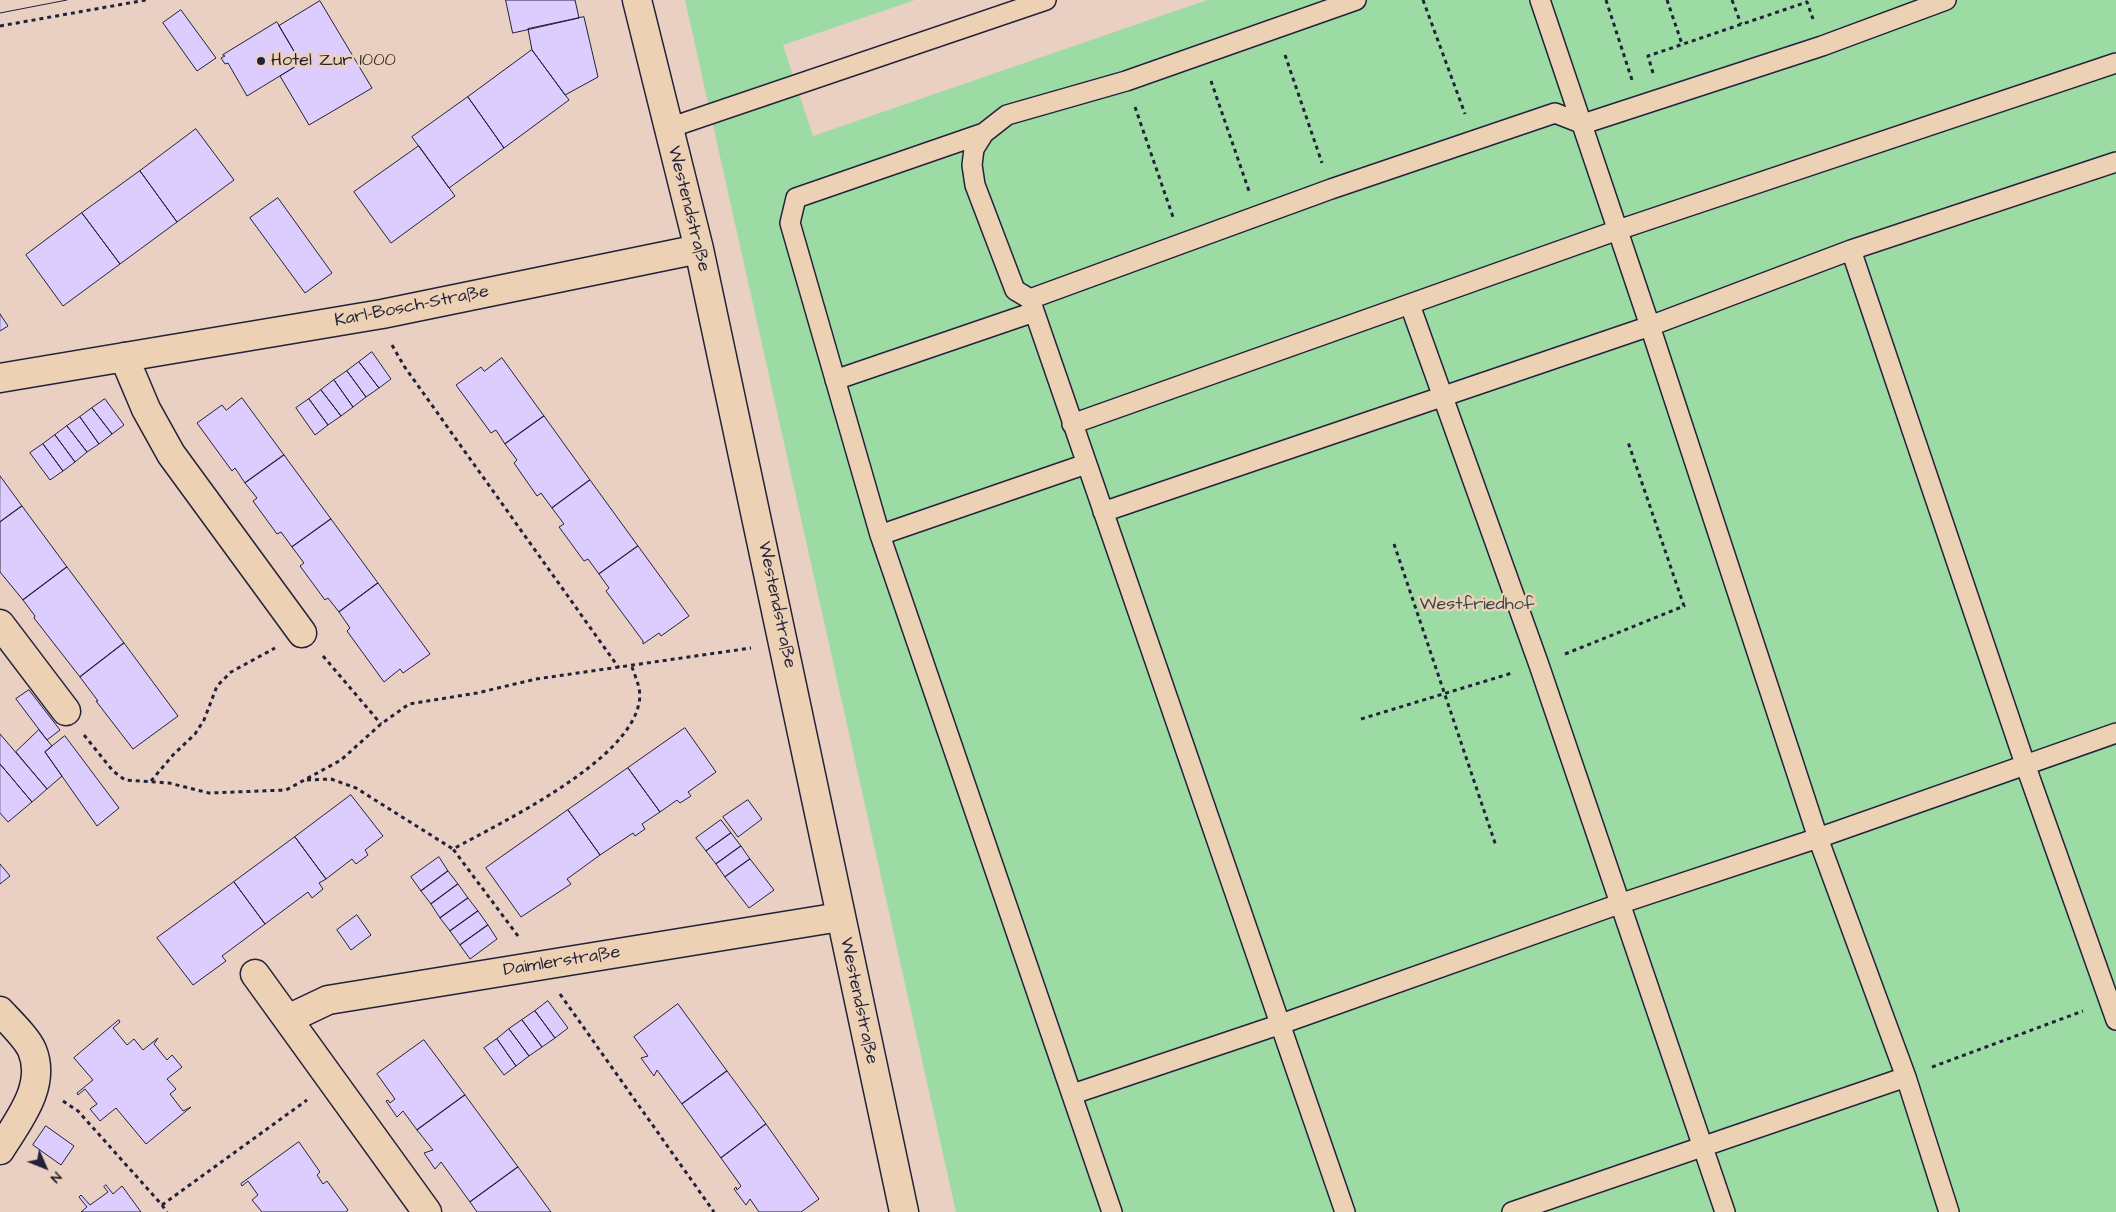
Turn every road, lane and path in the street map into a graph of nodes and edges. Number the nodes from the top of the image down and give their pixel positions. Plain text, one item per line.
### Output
1 (146, 0) edge
2 (637, 0) edge
3 (1046, 0) edge
4 (1356, 0) edge
5 (1423, 0) edge
6 (1540, 0) edge
7 (1606, 0) edge
8 (1667, 0) edge
9 (1732, 0) edge
10 (1940, 1) edge
11 (1741, 24) junction
12 (0, 26) edge
13 (1275, 27) junction
14 (1682, 44) junction
15 (1822, 46) junction
16 (1202, 55) junction
17 (2116, 62) edge
18 (1126, 80) junction
19 (1661, 98) junction
20 (1641, 105) junction
21 (1583, 124) junction
22 (668, 128) junction
23 (984, 133) junction
24 (1475, 141) junction
25 (2116, 162) edge
26 (1331, 189) junction
27 (1258, 217) junction
28 (1618, 230) junction
29 (1182, 244) junction
30 (699, 249) junction
31 (1851, 250) junction
32 (1032, 305) junction
33 (1410, 305) junction
34 (382, 314) junction
35 (1650, 326) junction
36 (124, 357) junction
37 (0, 378) edge
38 (835, 380) junction
39 (1444, 396) junction
40 (1072, 424) junction
41 (1628, 442) dead end
42 (1086, 464) junction
43 (1103, 512) junction
44 (880, 535) junction
45 (1394, 544) dead end
46 (3, 633) edge
47 (302, 634) junction
48 (784, 643) junction
49 (1539, 665) junction
50 (632, 667) junction
51 (619, 668) junction
52 (1443, 694) junction
53 (66, 711) joint
54 (1361, 719) dead end
55 (382, 724) junction
56 (2116, 733) edge
57 (2025, 764) junction
58 (304, 780) junction
59 (151, 781) junction
60 (1818, 838) junction
61 (1496, 846) dead end
62 (453, 849) junction
63 (1619, 904) junction
64 (840, 917) junction
65 (540, 966) junction
66 (255, 974) dead end
67 (2110, 1002) junction
68 (0, 1011) edge
69 (288, 1019) junction
70 (2116, 1020) edge
71 (1281, 1024) junction
72 (1906, 1077) junction
73 (333, 1082) junction
74 (34, 1084) junction
75 (1073, 1094) junction
76 (1702, 1146) junction
77 (0, 1150) edge
78 (162, 1205) junction
79 (167, 1212) edge
80 (427, 1212) edge
81 (714, 1212) edge
82 (904, 1212) edge
83 (1112, 1212) edge
84 (1345, 1212) edge
85 (1512, 1212) edge
86 (1725, 1212) edge
87 (1949, 1212) edge

1 - 12 path
2 - 22 street, Westendstraße
3 - 22 lane
4 - 13 lane
5 - 24 path
6 - 21 lane
7 - 20 path
8 - 14 path
9 - 11 path
10 - 15 lane
11 - 14 path
11 - 15 path
13 - 16 lane
13 - 26 path
14 - 19 path
15 - 19 lane
16 - 18 lane
16 - 27 path
17 - 28 lane
18 - 23 lane
18 - 29 path
19 - 20 lane
20 - 21 lane
21 - 24 lane
21 - 28 lane
22 - 30 street, Westendstraße
23 - 32 lane
23 - 38 lane
24 - 26 lane
25 - 31 lane
26 - 27 lane
27 - 29 lane
28 - 33 lane
28 - 35 lane
29 - 32 lane
30 - 34 street, Karl-Bosch-Straße
30 - 48 street, Westendstraße
31 - 35 lane
31 - 57 lane
32 - 38 lane
32 - 40 lane
33 - 39 lane
33 - 40 lane
34 - 36 street, Karl-Bosch-Straße
34 - 51 path
35 - 39 lane
35 - 60 lane
36 - 37 street, Karl-Bosch-Straße
36 - 47 street
38 - 44 lane
39 - 43 lane
39 - 49 lane
40 - 42 lane
41 - 49 path
42 - 43 lane
42 - 44 lane
43 - 71 lane
44 - 75 lane
45 - 52 path
46 - 53 street
47 - 55 path
47 - 59 path
48 - 50 path
48 - 64 street, Westendstraße
49 - 52 path
49 - 63 lane
50 - 51 path
50 - 62 path
51 - 55 path
52 - 54 path
52 - 61 path
53 - 59 path
55 - 58 path
56 - 57 lane
57 - 60 lane
57 - 67 lane
58 - 59 path
58 - 62 path
60 - 63 lane
60 - 72 lane
62 - 65 path
63 - 71 lane
63 - 76 lane
64 - 65 street, Daimlerstraße
64 - 82 street, Westendstraße
65 - 69 street, Daimlerstraße
65 - 81 path
66 - 69 street
67 - 70 lane
67 - 72 path
68 - 74 street
69 - 73 street
71 - 75 lane
71 - 84 lane
72 - 76 lane
72 - 87 lane
73 - 78 path
73 - 80 street
74 - 77 street
74 - 78 path
75 - 83 lane
76 - 85 lane
76 - 86 lane
78 - 79 path

